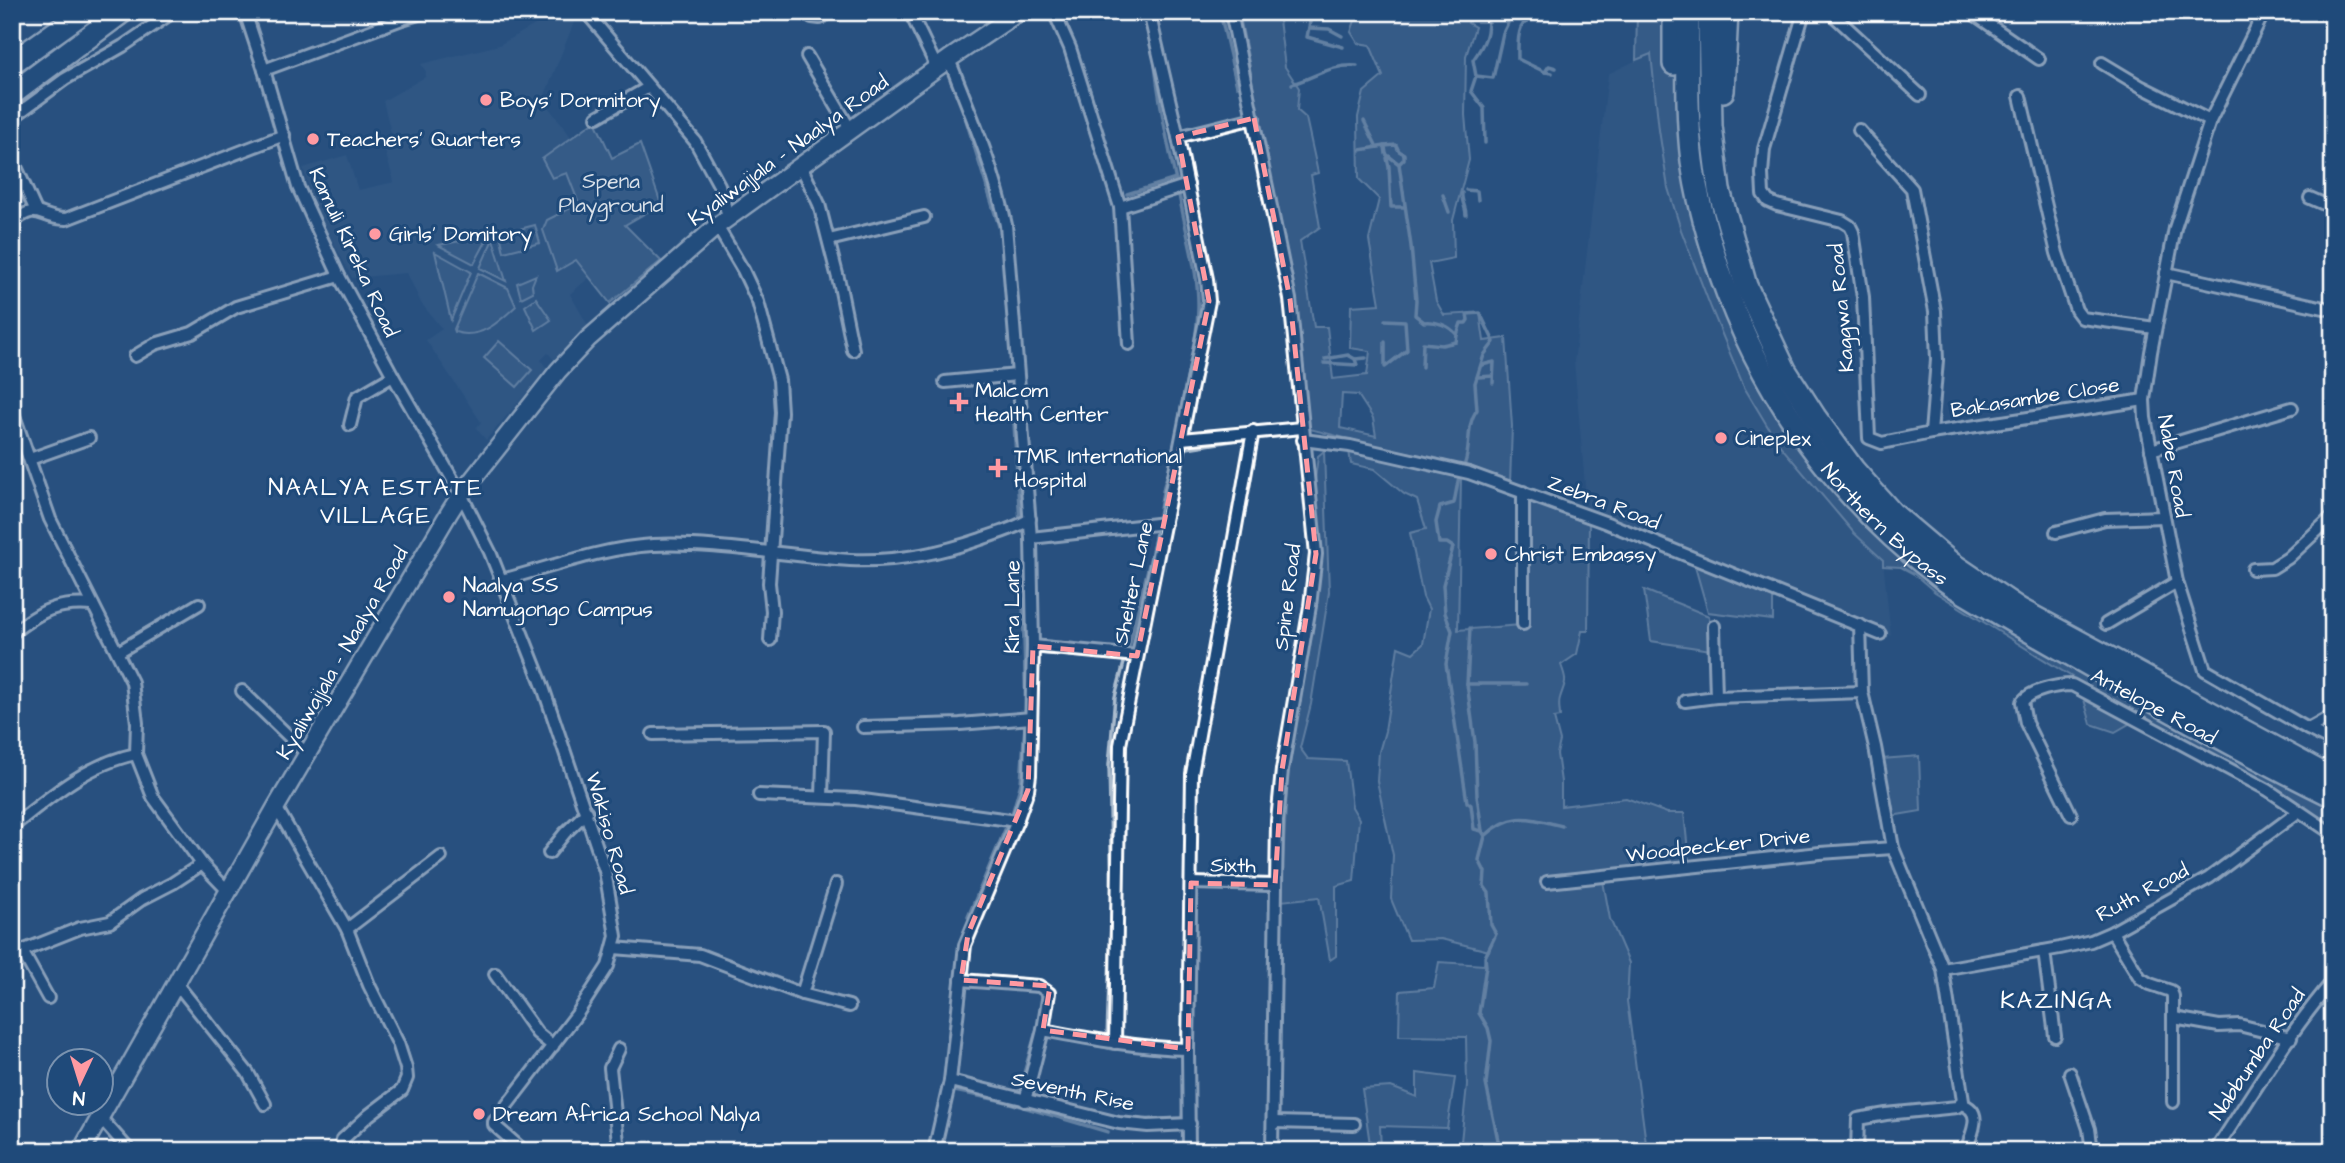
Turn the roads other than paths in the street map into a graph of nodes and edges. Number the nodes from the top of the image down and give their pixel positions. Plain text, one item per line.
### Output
1 (84, 12) edge
2 (122, 12) edge
3 (173, 12) edge
4 (245, 12) edge
5 (425, 12) edge
6 (586, 12) edge
7 (809, 12) edge
8 (829, 12) edge
9 (910, 12) edge
10 (1019, 12) edge
11 (1054, 12) edge
12 (1149, 12) edge
13 (1231, 12) edge
14 (1674, 12) edge
15 (1688, 12) edge
16 (1709, 12) edge
17 (1727, 12) edge
18 (1804, 12) edge
19 (1830, 12) edge
20 (1971, 12) edge
21 (2264, 12) edge
22 (807, 56) dead end
23 (2039, 59) dead end
24 (12, 63) edge
25 (943, 63) junction
26 (2102, 63) dead end
27 (264, 71) junction
28 (649, 87) junction
29 (12, 94) edge
30 (1920, 95) dead end
31 (2020, 96) dead end
32 (597, 117) dead end
33 (12, 118) edge
34 (1254, 118) junction
35 (2210, 121) junction
36 (1700, 127) junction
37 (850, 129) junction
38 (1859, 130) dead end
39 (284, 135) junction
40 (1178, 137) junction
41 (12, 158) edge
42 (800, 164) junction
43 (1182, 186) junction
44 (2310, 198) dead end
45 (1120, 207) junction
46 (2333, 208) edge
47 (36, 211) junction
48 (924, 217) dead end
49 (722, 221) junction
50 (12, 223) edge
51 (829, 240) junction
52 (2166, 273) junction
53 (339, 276) junction
54 (2333, 310) edge
55 (2155, 328) junction
56 (1129, 344) dead end
57 (853, 350) dead end
58 (135, 356) dead end
59 (1017, 375) junction
60 (393, 376) junction
61 (945, 382) dead end
62 (2144, 400) junction
63 (2292, 408) dead end
64 (12, 410) edge
65 (350, 425) dead end
66 (1302, 428) junction
67 (1931, 433) junction
68 (1252, 436) junction
69 (89, 438) dead end
70 (1182, 439) junction
71 (23, 440) junction
72 (1303, 440) junction
73 (12, 445) edge
74 (2151, 450) junction
75 (30, 459) junction
76 (1523, 492) junction
77 (461, 494) junction
78 (2333, 516) edge
79 (2164, 517) junction
80 (1030, 519) junction
81 (1165, 523) junction
82 (2056, 531) dead end
83 (1031, 538) junction
84 (772, 552) junction
85 (2253, 569) dead end
86 (502, 580) junction
87 (2177, 582) junction
88 (199, 604) dead end
89 (93, 605) junction
90 (1523, 624) dead end
91 (2106, 624) dead end
92 (1860, 625) junction
93 (1714, 626) dead end
94 (12, 633) edge
95 (1880, 634) dead end
96 (770, 640) dead end
97 (1032, 646) junction
98 (118, 652) junction
99 (1130, 655) junction
100 (242, 691) dead end
101 (1862, 692) junction
102 (1716, 698) junction
103 (1685, 701) dead end
104 (2333, 715) edge
105 (1027, 719) junction
106 (863, 727) dead end
107 (2308, 729) junction
108 (653, 734) dead end
109 (2333, 742) edge
110 (136, 754) junction
111 (307, 754) junction
112 (2333, 779) edge
113 (759, 795) dead end
114 (2333, 796) edge
115 (822, 797) junction
116 (276, 807) junction
117 (587, 812) junction
118 (2298, 812) junction
119 (2071, 815) dead end
120 (1012, 821) junction
121 (12, 827) edge
122 (2333, 834) edge
123 (1893, 848) junction
124 (549, 853) dead end
125 (441, 857) dead end
126 (202, 864) junction
127 (1547, 882) dead end
128 (836, 884) dead end
129 (1191, 884) junction
130 (1275, 886) junction
131 (229, 891) junction
132 (347, 929) junction
133 (2112, 932) junction
134 (614, 948) junction
135 (2044, 951) junction
136 (17, 953) edge
137 (1942, 969) junction
138 (495, 974) dead end
139 (961, 980) junction
140 (2333, 981) edge
141 (176, 983) junction
142 (802, 994) junction
143 (48, 998) dead end
144 (849, 1006) dead end
145 (2174, 1018) junction
146 (1043, 1030) junction
147 (2055, 1036) dead end
148 (2291, 1038) junction
149 (1115, 1044) junction
150 (553, 1046) junction
151 (619, 1049) dead end
152 (1188, 1049) junction
153 (2070, 1073) dead end
154 (950, 1081) junction
155 (116, 1087) edge
156 (1025, 1101) junction
157 (2173, 1102) dead end
158 (265, 1104) dead end
159 (1961, 1104) junction
160 (98, 1118) edge
161 (101, 1118) edge
162 (1273, 1122) junction
163 (1190, 1124) junction
164 (1354, 1124) dead end
165 (342, 1140) dead end
166 (80, 1151) edge
167 (130, 1151) edge
168 (524, 1151) edge
169 (619, 1151) edge
170 (934, 1151) edge
171 (1189, 1151) edge
172 (1272, 1151) edge
173 (1857, 1151) edge
174 (1966, 1151) edge
175 (2092, 1151) edge
176 (2215, 1151) edge

1 - 24 highway
2 - 29 highway
3 - 33 street
4 - 27 street, Kamuli Kireka Road
5 - 27 street
6 - 28 street
7 - 8 street
9 - 25 street, Kira Lane
10 - 25 main road, Kyaliwajjala - Naalya Road
11 - 45 street
12 - 40 street, Shelter Lane
13 - 34 street, Spine Road
14 - 36 highway
15 - 36 highway, Northern Bypass
16 - 36 highway, Northern Bypass
17 - 36 highway
18 - 67 street, Kaggwa Road
19 - 30 street
20 - 23 street
21 - 35 street, Nabe Road
22 - 37 street
25 - 37 main road, Kyaliwajjala - Naalya Road
25 - 59 street, Kira Lane
26 - 35 street
27 - 39 street, Kamuli Kireka Road
28 - 32 street
28 - 49 street
31 - 55 street
34 - 40 street
34 - 66 street, Spine Road
35 - 52 street, Nabe Road
36 - 112 highway, Northern Bypass
36 - 114 highway, Northern Bypass
37 - 42 main road, Kyaliwajjala - Naalya Road
38 - 67 street
39 - 47 street
39 - 53 street, Kamuli Kireka Road
40 - 43 street, Shelter Lane
41 - 47 street
42 - 49 main road, Kyaliwajjala - Naalya Road
42 - 51 street
43 - 45 street
43 - 70 street, Shelter Lane
44 - 46 street
45 - 56 street
47 - 50 street
48 - 51 street
49 - 77 main road, Kyaliwajjala - Naalya Road
49 - 84 street
51 - 57 street
52 - 54 street
52 - 55 street, Nabe Road
53 - 58 street
53 - 60 street, Kamuli Kireka Road
55 - 62 street, Nabe Road
59 - 61 street
59 - 80 street, Kira Lane
60 - 65 street
60 - 77 street, Kamuli Kireka Road
62 - 67 street, Bakasambe Close
62 - 74 street, Nabe Road
63 - 74 street
64 - 71 street
66 - 68 street
66 - 72 street, Spine Road
68 - 70 street
68 - 129 street
69 - 75 street
70 - 81 street, Shelter Lane
71 - 73 street
71 - 75 street
72 - 76 street, Zebra Road
72 - 130 street, Spine Road
74 - 79 street, Nabe Road
75 - 89 street
76 - 90 street
76 - 92 street, Zebra Road
77 - 86 street, Wakiso Road
77 - 111 main road, Kyaliwajjala - Naalya Road
78 - 85 street
79 - 82 street
79 - 87 street, Nabe Road
80 - 83 street, Kira Lane
80 - 84 street
81 - 83 street
81 - 99 street, Shelter Lane
83 - 97 street, Kira Lane
84 - 86 street
84 - 96 street
86 - 117 street, Wakiso Road
87 - 91 street
87 - 107 street, Nabe Road
88 - 98 street
89 - 94 street
89 - 98 street
92 - 95 street, Zebra Road
92 - 101 street
93 - 102 street
97 - 99 street
97 - 105 street, Kira Lane
98 - 110 street
99 - 149 street, Shelter Lane
100 - 111 street
101 - 102 street
101 - 123 street
102 - 103 street
104 - 107 street
105 - 106 street
105 - 120 street, Kira Lane
107 - 109 street, Nabe Road
108 - 115 street
110 - 121 street
110 - 126 street
111 - 116 main road, Kyaliwajjala - Naalya Road
113 - 115 street
115 - 120 street
116 - 131 main road, Kyaliwajjala - Naalya Road
116 - 132 street
117 - 124 street
117 - 134 street, Wakiso Road
118 - 119 street, Antelope Road
118 - 122 street
118 - 133 street, Ruth Road
120 - 139 street, Kira Lane
123 - 127 street, Woodpecker Drive
123 - 137 street
125 - 132 street
126 - 131 street
126 - 136 street
128 - 142 street
129 - 130 street, Sixth
129 - 152 street
130 - 162 street, Spine Road
131 - 141 main road, Kyaliwajjala - Naalya Road
132 - 165 street
133 - 135 street, Ruth Road
133 - 145 street
134 - 142 street
134 - 150 street, Wakiso Road
135 - 137 street, Ruth Road
135 - 147 street
136 - 143 street
137 - 159 street
138 - 150 street
139 - 146 street
139 - 154 street, Kira Lane
140 - 148 street, Nabbumba Road
141 - 155 main road, Kyaliwajjala - Naalya Road
141 - 158 street
142 - 144 street
145 - 148 street
145 - 157 street
146 - 149 street
146 - 156 street
148 - 176 street, Nabbumba Road
149 - 152 street
150 - 168 street, Wakiso Road
151 - 169 street
152 - 163 street
153 - 175 street
154 - 156 street, Seventh Rise
154 - 170 street, Kira Lane
156 - 163 street, Seventh Rise
159 - 173 street
159 - 174 street
160 - 166 main road, Kyaliwajjala - Naalya Road
161 - 167 street
162 - 164 street
162 - 172 street, Spine Road
163 - 171 street

